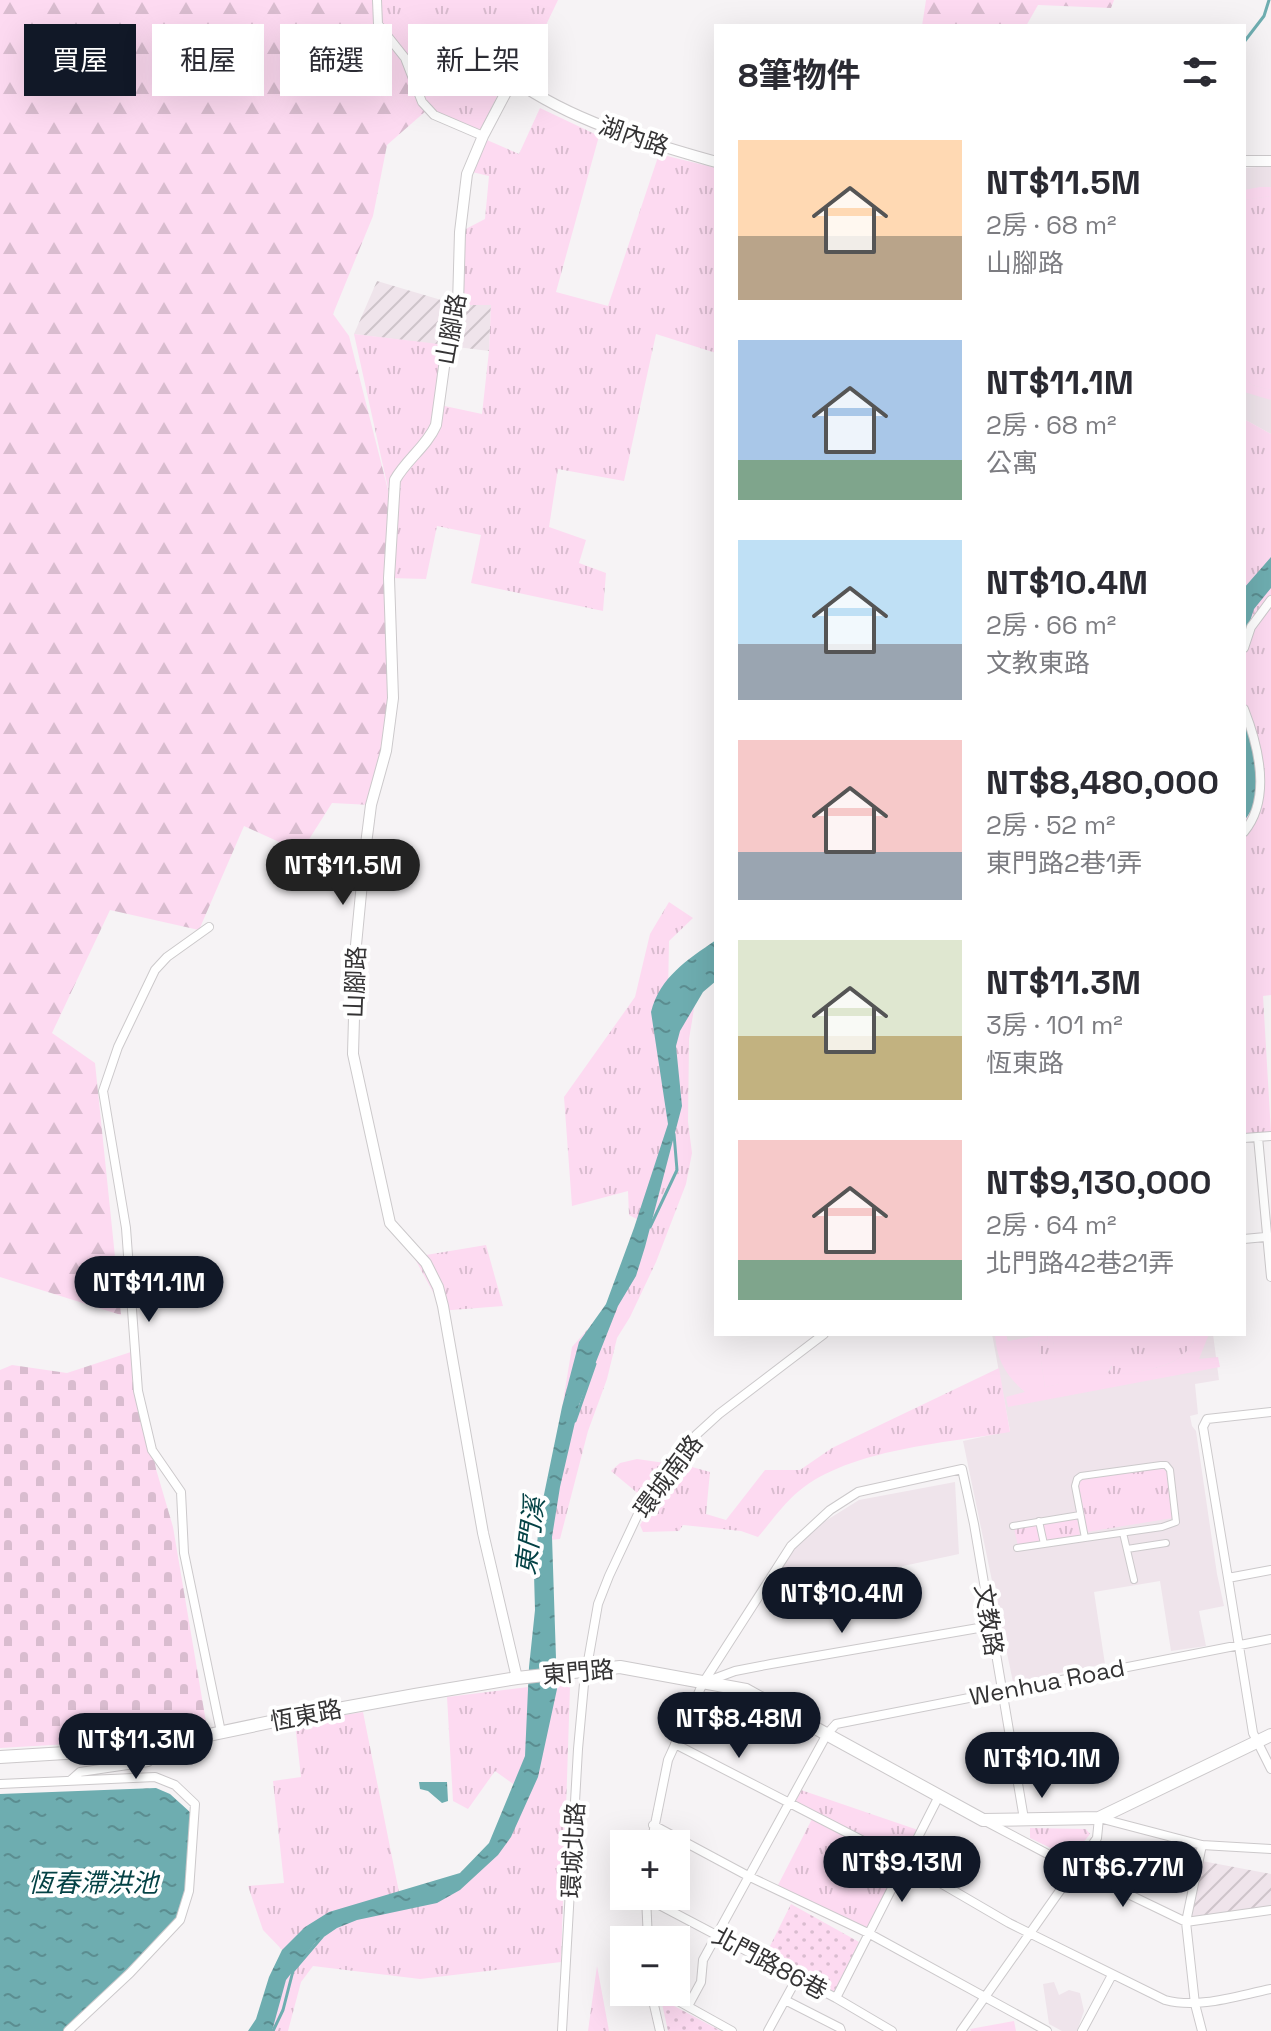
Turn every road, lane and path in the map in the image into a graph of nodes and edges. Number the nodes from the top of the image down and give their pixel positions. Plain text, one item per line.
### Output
1 (377, 0) edge
2 (504, 96) edge
3 (540, 96) edge
4 (483, 136) junction
5 (714, 161) edge
6 (1246, 161) edge
7 (1271, 161) edge
8 (1271, 600) edge
9 (1246, 642) edge
10 (1246, 714) edge
11 (1246, 830) edge
12 (209, 927) dead end
13 (1271, 1136) edge
14 (1258, 1137) junction
15 (1246, 1138) edge
16 (1267, 1212) edge
17 (1265, 1237) junction
18 (1246, 1239) edge
19 (1271, 1277) edge
20 (821, 1336) edge
21 (1271, 1412) edge
22 (1080, 1515) junction
23 (1039, 1521) junction
24 (1013, 1526) dead end
25 (1162, 1527) junction
26 (1123, 1533) junction
27 (1085, 1538) junction
28 (1044, 1544) junction
29 (1017, 1548) dead end
30 (1127, 1549) junction
31 (1271, 1570) edge
32 (1228, 1578) junction
33 (1134, 1580) dead end
34 (990, 1626) junction
35 (1271, 1639) edge
36 (1239, 1645) junction
37 (587, 1669) junction
38 (520, 1678) junction
39 (703, 1683) junction
40 (1000, 1691) junction
41 (221, 1732) junction
42 (827, 1734) junction
43 (1271, 1735) edge
44 (1258, 1741) junction
45 (675, 1744) junction
46 (147, 1748) junction
47 (0, 1757) edge
48 (1271, 1769) edge
49 (70, 1781) junction
50 (0, 1784) edge
51 (939, 1796) junction
52 (789, 1804) junction
53 (1099, 1818) junction
54 (1024, 1819) junction
55 (983, 1820) junction
56 (653, 1825) junction
57 (652, 1830) edge
58 (1202, 1845) junction
59 (1271, 1849) edge
60 (906, 1863) junction
61 (1074, 1868) junction
62 (750, 1877) junction
63 (670, 1910) edge
64 (1271, 1910) edge
65 (1186, 1922) junction
66 (868, 1933) junction
67 (1030, 1933) junction
68 (717, 1935) junction
69 (1112, 1975) junction
70 (797, 1978) junction
71 (1271, 1989) edge
72 (983, 1997) junction
73 (836, 1998) junction
74 (785, 2000) junction
75 (690, 2002) edge
76 (1195, 2004) junction
77 (654, 2006) edge
78 (688, 2006) edge
79 (841, 2030) edge
80 (68, 2031) edge
81 (562, 2031) edge
82 (660, 2031) edge
83 (732, 2031) edge
84 (768, 2031) edge
85 (892, 2031) edge
86 (961, 2031) edge
87 (1047, 2031) edge
88 (1082, 2031) edge
89 (1202, 2031) edge

1 - 4 street
2 - 4 street, 山腳路
3 - 5 street, 湖內路
4 - 38 street, 山腳路
6 - 7 street
8 - 9 street
10 - 11 street
12 - 41 street
13 - 14 street
14 - 15 street
14 - 16 street
16 - 17 street
17 - 18 street
17 - 19 street
20 - 37 street, 環城南路
21 - 32 street
22 - 23 street
22 - 25 street
22 - 27 street
23 - 24 street
23 - 28 street
25 - 26 street
25 - 30 street
26 - 27 street
26 - 30 street
27 - 28 street
28 - 29 street
30 - 33 street
31 - 32 street
32 - 36 street
34 - 39 street
34 - 39 street, 文教路
34 - 40 street, 文教路
35 - 36 street, Wenhua Road
36 - 40 street, Wenhua Road
36 - 44 street
37 - 38 main road, 東門路
37 - 39 main road, 東門路
37 - 81 street, 環城北路
38 - 41 main road, 恆東路
39 - 42 main road, 東門路
39 - 45 street
40 - 42 street, Wenhua Road
40 - 54 street, 文教路
41 - 46 main road, 恆東路
42 - 51 main road, 東門路
42 - 52 street
43 - 44 main road
44 - 48 street
44 - 53 main road
45 - 52 street
45 - 56 street
46 - 47 main road, 恆東路
46 - 49 street
49 - 50 street
49 - 80 street
51 - 55 main road, 東門路
51 - 60 street
52 - 60 street
52 - 62 street
53 - 54 main road
53 - 58 street
53 - 61 street
54 - 55 main road
55 - 61 street
56 - 57 street
56 - 62 street
58 - 59 street
58 - 65 street
60 - 66 street
60 - 67 street
61 - 65 street
61 - 67 street
62 - 66 street
62 - 68 street
63 - 68 street, 北門路86巷
64 - 65 street
65 - 76 street
66 - 72 street
66 - 73 street
67 - 69 street
67 - 72 street
68 - 70 street, 北門路86巷
68 - 75 street
69 - 76 street
69 - 88 street
70 - 73 street, 北門路86巷
70 - 74 street
71 - 76 street
72 - 86 street
72 - 87 street
73 - 85 street, 北門路86巷
74 - 79 street
74 - 84 street
76 - 89 street
77 - 82 street
78 - 83 street

